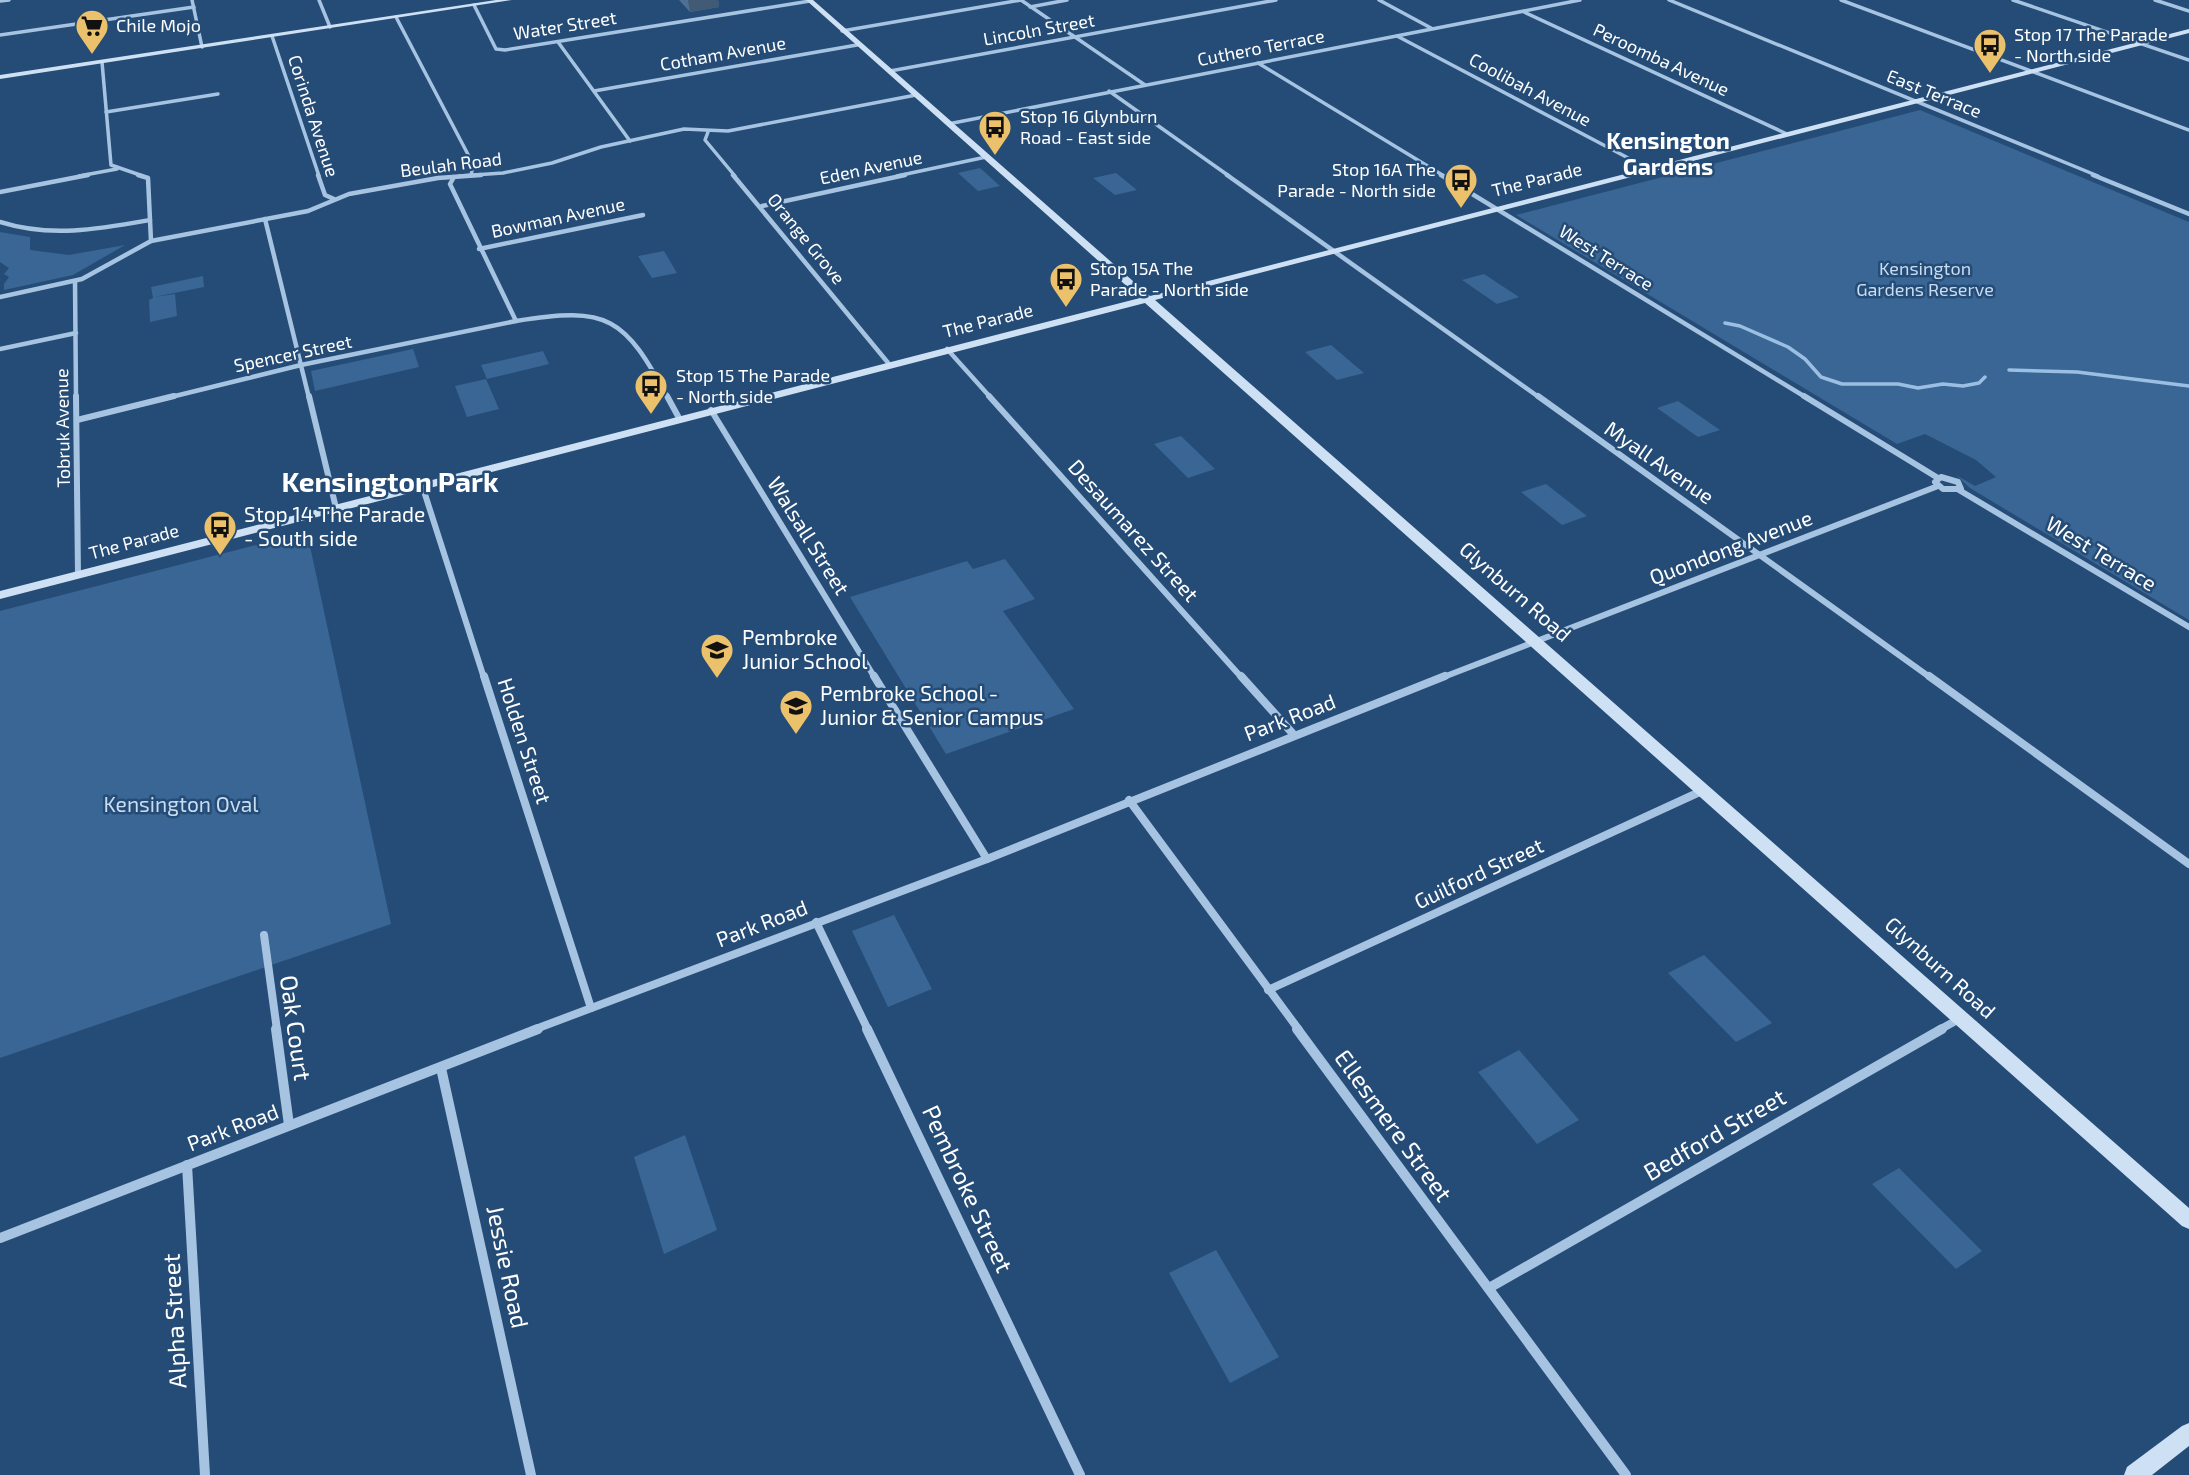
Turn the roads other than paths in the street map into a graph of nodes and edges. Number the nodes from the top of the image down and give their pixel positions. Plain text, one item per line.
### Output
1 (9, 0) edge
2 (192, 0) edge
3 (319, 0) edge
4 (509, 0) edge
5 (1021, 0) edge
6 (1067, 0) edge
7 (1276, 0) edge
8 (1379, 0) edge
9 (1579, 0) edge
10 (1669, 0) edge
11 (1841, 0) edge
12 (2013, 0) edge
13 (2155, 0) edge
14 (0, 1) edge
15 (810, 1) edge
16 (483, 2) edge
17 (474, 5) junction
18 (194, 7) junction
19 (1030, 7) junction
20 (2189, 11) edge
21 (1523, 12) junction
22 (397, 17) junction
23 (330, 27) junction
24 (1432, 28) junction
25 (842, 31) junction
26 (2189, 31) edge
27 (0, 34) edge
28 (272, 36) junction
29 (1397, 36) junction
30 (1076, 37) junction
31 (558, 42) junction
32 (2141, 43) junction
33 (857, 45) junction
34 (202, 47) junction
35 (2189, 60) edge
36 (102, 62) junction
37 (1258, 63) junction
38 (890, 71) junction
39 (2032, 71) junction
40 (0, 77) edge
41 (1145, 85) junction
42 (594, 91) junction
43 (1109, 91) junction
44 (218, 94) dead end
45 (916, 95) junction
46 (1914, 102) junction
47 (106, 112) junction
48 (948, 124) junction
49 (2189, 130) edge
50 (708, 132) junction
51 (1787, 134) junction
52 (630, 141) junction
53 (986, 157) junction
54 (117, 169) junction
55 (1649, 169) junction
56 (471, 176) junction
57 (454, 177) junction
58 (0, 192) edge
59 (334, 199) junction
60 (762, 206) junction
61 (1497, 208) junction
62 (2189, 214) edge
63 (643, 215) dead end
64 (265, 219) junction
65 (150, 220) junction
66 (0, 222) edge
67 (151, 241) junction
68 (480, 249) junction
69 (1332, 250) junction
70 (75, 281) junction
71 (0, 297) edge
72 (1146, 298) junction
73 (516, 321) junction
74 (76, 333) junction
75 (0, 349) edge
76 (947, 349) junction
77 (889, 364) junction
78 (301, 365) junction
79 (711, 410) junction
80 (679, 418) junction
81 (77, 420) junction
82 (1938, 482) junction
83 (422, 485) junction
84 (1959, 490) junction
85 (336, 508) junction
86 (1762, 556) junction
87 (78, 575) junction
88 (0, 595) edge
89 (2189, 627) edge
90 (1536, 640) junction
91 (1294, 735) junction
92 (1704, 789) junction
93 (1129, 800) junction
94 (987, 859) junction
95 (2189, 864) edge
96 (816, 922) junction
97 (264, 935) dead end
98 (1268, 990) junction
99 (592, 1008) junction
100 (1962, 1018) junction
101 (441, 1068) junction
102 (289, 1125) junction
103 (187, 1165) junction
104 (2189, 1220) edge
105 (0, 1238) edge
106 (1489, 1288) junction
107 (2189, 1433) edge
108 (205, 1475) edge
109 (531, 1475) edge
110 (1080, 1475) edge
111 (1626, 1475) edge
112 (2135, 1475) edge

1 - 14 street
2 - 18 street
3 - 23 street
4 - 16 main road
5 - 19 street
5 - 25 street
6 - 19 street
7 - 30 street, Lincoln Street
8 - 24 street
9 - 21 street, Cuthero Terrace
10 - 46 street, East Terrace
11 - 39 street
12 - 32 street
13 - 20 street
15 - 25 main road, Glynburn Road
15 - 31 street, Water Street
16 - 17 main road
17 - 22 main road
17 - 31 street, Water Street
18 - 27 street
18 - 34 street
19 - 30 street
21 - 24 street, Cuthero Terrace
21 - 51 street, Peroomba Avenue
22 - 23 main road
22 - 56 street
23 - 28 main road
24 - 29 street, Cuthero Terrace
25 - 33 main road, Glynburn Road
26 - 32 main road, The Parade
28 - 34 main road
28 - 59 street, Corinda Avenue
29 - 37 street, Cuthero Terrace
29 - 55 street, Coolibah Avenue
30 - 38 street, Lincoln Street
30 - 41 street
31 - 42 street
32 - 35 street
32 - 39 main road, The Parade
33 - 38 main road, Glynburn Road
33 - 42 street, Cotham Avenue
34 - 36 main road
36 - 40 main road
36 - 47 street
37 - 41 street, Cuthero Terrace
37 - 61 street, West Terrace
38 - 45 main road, Glynburn Road
39 - 46 main road, The Parade
39 - 49 street
41 - 43 street, Cuthero Terrace
42 - 52 street
43 - 48 street, Cuthero Terrace
43 - 69 street, Myall Avenue
44 - 47 street
45 - 48 main road, Glynburn Road
45 - 50 street, Beulah Road
46 - 51 main road, The Parade
46 - 62 street, East Terrace
47 - 54 street
48 - 53 main road, Glynburn Road
50 - 52 street, Beulah Road
50 - 60 street, Orange Grove
51 - 55 main road, The Parade
52 - 56 street, Beulah Road
53 - 60 street, Eden Avenue
53 - 72 main road, Glynburn Road
54 - 58 street
54 - 65 street
55 - 61 main road, The Parade
56 - 57 street, Beulah Road
57 - 59 street, Beulah Road
57 - 68 street
59 - 64 street, Beulah Road
60 - 77 street, Orange Grove
61 - 69 main road, The Parade
61 - 82 street, West Terrace
63 - 68 street, Bowman Avenue
64 - 67 street, Beulah Road
64 - 78 street
65 - 66 street
65 - 67 street
67 - 70 street, Beulah Road
68 - 73 street
69 - 72 main road, The Parade
69 - 86 street, Myall Avenue
70 - 71 street, Beulah Road
70 - 74 street, Tobruk Avenue
72 - 76 main road, The Parade
72 - 90 main road, Glynburn Road
73 - 78 street, Spencer Street
73 - 80 street, Spencer Street
74 - 75 street
74 - 81 street, Tobruk Avenue
76 - 77 main road, The Parade
76 - 91 street, Desaumarez Street
77 - 79 main road, The Parade
78 - 81 street, Spencer Street
78 - 85 street
79 - 80 main road, The Parade
79 - 94 street, Walsall Street
80 - 83 main road, The Parade
81 - 87 street, Tobruk Avenue
82 - 84 street
82 - 84 street, West Terrace
82 - 86 street, Quondong Avenue
83 - 85 main road, The Parade
83 - 99 street, Holden Street
84 - 89 street, West Terrace
85 - 87 main road, The Parade
86 - 90 street, Quondong Avenue
86 - 95 street, Myall Avenue
87 - 88 main road, The Parade
90 - 91 street, Park Road
90 - 92 main road, Glynburn Road
91 - 93 street, Park Road
92 - 98 street, Guilford Street
92 - 100 main road, Glynburn Road
93 - 94 street, Park Road
93 - 98 street, Ellesmere Street
94 - 96 street, Park Road
96 - 99 street, Park Road
96 - 110 street, Pembroke Street
97 - 102 street, Oak Court
98 - 106 street, Ellesmere Street
99 - 101 street, Park Road
100 - 104 main road, Glynburn Road
100 - 106 street, Bedford Street
101 - 102 street, Park Road
101 - 109 street, Jessie Road
102 - 103 street, Park Road
103 - 105 street, Park Road
103 - 108 street, Alpha Street
106 - 111 street, Ellesmere Street
107 - 112 main road

